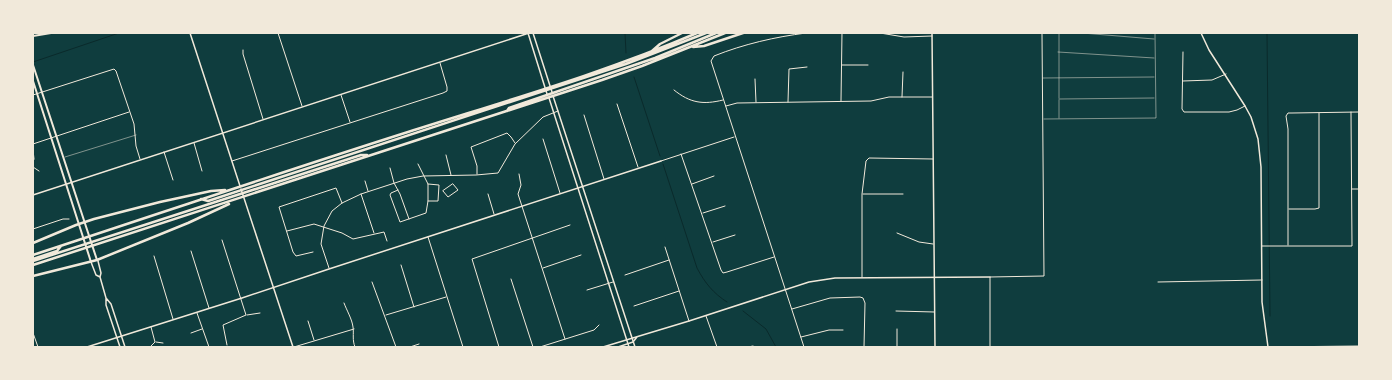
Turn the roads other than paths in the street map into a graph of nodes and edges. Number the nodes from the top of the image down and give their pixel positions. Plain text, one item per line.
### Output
1 (51, 33) edge
2 (190, 33) edge
3 (278, 33) edge
4 (528, 33) edge
5 (533, 33) edge
6 (682, 33) edge
7 (697, 33) edge
8 (706, 33) edge
9 (716, 33) edge
10 (725, 33) edge
11 (743, 33) edge
12 (806, 33) edge
13 (842, 33) edge
14 (880, 33) edge
15 (932, 33) edge
16 (1042, 33) edge
17 (1059, 33) edge
18 (1082, 33) edge
19 (1155, 33) edge
20 (1201, 33) edge
21 (1114, 34) edge
22 (33, 36) edge
23 (932, 36) junction
24 (1155, 39) junction
25 (688, 48) junction
26 (243, 50) dead end
27 (651, 52) junction
28 (1058, 52) junction
29 (1183, 52) dead end
30 (1156, 58) junction
31 (439, 62) junction
32 (842, 65) junction
33 (868, 65) dead end
34 (33, 66) edge
35 (807, 67) dead end
36 (621, 72) junction
37 (903, 72) dead end
38 (1226, 74) junction
39 (1156, 77) junction
40 (1044, 78) junction
41 (1058, 78) junction
42 (755, 79) dead end
43 (1183, 80) junction
44 (33, 81) edge
45 (558, 85) junction
46 (674, 90) dead end
47 (42, 92) junction
48 (560, 92) junction
49 (37, 94) junction
50 (341, 94) junction
51 (33, 95) edge
52 (902, 97) junction
53 (933, 97) junction
54 (1156, 98) junction
55 (1059, 99) junction
56 (723, 100) junction
57 (841, 101) junction
58 (756, 102) junction
59 (788, 102) junction
60 (617, 104) dead end
61 (302, 106) junction
62 (725, 106) junction
63 (1245, 106) junction
64 (558, 111) junction
65 (130, 112) junction
66 (1351, 112) junction
67 (1359, 112) edge
68 (553, 113) junction
69 (1319, 113) junction
70 (584, 115) dead end
71 (1044, 119) junction
72 (1059, 119) junction
73 (263, 120) junction
74 (351, 123) junction
75 (223, 133) junction
76 (136, 134) junction
77 (56, 136) junction
78 (735, 136) junction
79 (51, 137) junction
80 (542, 139) dead end
81 (193, 142) junction
82 (33, 144) edge
83 (515, 144) junction
84 (33, 150) edge
85 (164, 152) junction
86 (681, 154) junction
87 (446, 156) dead end
88 (63, 158) junction
89 (140, 159) junction
90 (933, 159) junction
91 (232, 161) junction
92 (660, 161) joint
93 (33, 162) edge
94 (418, 164) dead end
95 (33, 168) edge
96 (390, 168) dead end
97 (638, 168) junction
98 (39, 171) dead end
99 (202, 171) dead end
100 (519, 174) dead end
101 (476, 175) junction
102 (423, 176) junction
103 (452, 176) junction
104 (714, 176) dead end
105 (604, 179) junction
106 (173, 180) dead end
107 (365, 181) dead end
108 (72, 182) junction
109 (394, 183) junction
110 (66, 184) junction
111 (428, 184) junction
112 (692, 184) junction
113 (247, 186) junction
114 (583, 186) junction
115 (578, 188) junction
116 (1352, 189) junction
117 (1359, 189) edge
118 (229, 190) junction
119 (398, 190) junction
120 (368, 191) junction
121 (444, 191) junction
122 (560, 193) junction
123 (361, 194) junction
124 (438, 194) junction
125 (488, 194) dead end
126 (862, 194) junction
127 (903, 194) dead end
128 (33, 195) edge
129 (237, 198) junction
130 (200, 199) junction
131 (428, 201) junction
132 (342, 203) junction
133 (522, 206) junction
134 (725, 206) dead end
135 (1288, 209) junction
136 (702, 213) junction
137 (495, 215) junction
138 (69, 219) dead end
139 (410, 219) junction
140 (85, 222) junction
141 (78, 224) junction
142 (570, 225) dead end
143 (324, 226) junction
144 (33, 229) edge
145 (287, 231) junction
146 (374, 233) junction
147 (897, 233) dead end
148 (735, 235) dead end
149 (428, 236) junction
150 (533, 239) junction
151 (222, 240) dead end
152 (387, 241) dead end
153 (33, 243) edge
154 (712, 243) junction
155 (934, 244) junction
156 (61, 246) junction
157 (1262, 246) junction
158 (1288, 246) junction
159 (665, 247) dead end
160 (79, 248) junction
161 (191, 251) dead end
162 (314, 252) dead end
163 (33, 255) edge
164 (154, 256) dead end
165 (581, 256) dead end
166 (774, 257) junction
167 (33, 260) edge
168 (97, 260) junction
169 (669, 260) junction
170 (91, 262) junction
171 (33, 265) edge
172 (401, 265) dead end
173 (329, 268) junction
174 (543, 268) junction
175 (625, 275) dead end
176 (33, 276) edge
177 (100, 277) junction
178 (862, 277) junction
179 (934, 277) junction
180 (990, 277) junction
181 (511, 280) dead end
182 (1262, 280) junction
183 (372, 282) dead end
184 (613, 282) junction
185 (1158, 282) dead end
186 (609, 283) junction
187 (274, 288) junction
188 (587, 290) dead end
189 (679, 290) junction
190 (785, 290) junction
191 (447, 297) junction
192 (106, 298) junction
193 (242, 298) junction
194 (344, 303) dead end
195 (634, 306) dead end
196 (415, 307) junction
197 (209, 309) junction
198 (792, 309) junction
199 (896, 311) dead end
200 (196, 312) junction
201 (934, 312) junction
202 (260, 313) dead end
203 (246, 315) junction
204 (385, 316) junction
205 (706, 316) junction
206 (173, 320) junction
207 (308, 321) dead end
208 (689, 321) junction
209 (599, 325) dead end
210 (151, 326) junction
211 (202, 329) junction
212 (354, 329) junction
213 (897, 329) dead end
214 (843, 330) dead end
215 (33, 333) edge
216 (191, 333) dead end
217 (121, 336) junction
218 (800, 337) junction
219 (116, 338) junction
220 (632, 338) junction
221 (637, 338) junction
222 (565, 339) junction
223 (627, 339) junction
224 (314, 341) junction
225 (155, 342) junction
226 (633, 342) junction
227 (163, 343) dead end
228 (628, 343) junction
229 (419, 344) dead end
230 (227, 345) dead end
231 (752, 346) dead end
232 (1351, 346) edge
233 (1359, 346) edge
234 (38, 347) edge
235 (87, 347) edge
236 (120, 347) edge
237 (125, 347) edge
238 (150, 347) edge
239 (209, 347) edge
240 (294, 347) edge
241 (354, 347) edge
242 (396, 347) edge
243 (410, 347) edge
244 (463, 347) edge
245 (499, 347) edge
246 (533, 347) edge
247 (540, 347) edge
248 (603, 347) edge
249 (618, 347) edge
250 (629, 347) edge
251 (635, 347) edge
252 (717, 347) edge
253 (748, 347) edge
254 (804, 347) edge
255 (864, 347) edge
256 (897, 347) edge
257 (935, 347) edge
258 (990, 347) edge
259 (1269, 347) edge

1 - 22 main road
2 - 75 main road
3 - 61 street
4 - 31 main road
4 - 68 main road
5 - 64 main road
6 - 27 highway
7 - 27 highway
8 - 45 highway
9 - 36 highway
10 - 25 highway
11 - 25 highway
12 - 56 street
13 - 32 street
14 - 23 street
15 - 23 main road
16 - 40 street
17 - 28 lane
18 - 21 lane
19 - 24 lane
20 - 38 main road
21 - 24 lane
23 - 53 main road
24 - 30 lane
25 - 36 highway
26 - 73 street
27 - 45 highway
28 - 30 lane
28 - 41 lane
29 - 43 street
30 - 39 lane
31 - 50 main road
31 - 74 street
32 - 33 street
32 - 57 street
34 - 47 main road
35 - 59 street
36 - 48 highway
36 - 48 highway
37 - 52 street
38 - 43 street
38 - 63 main road
39 - 41 lane
39 - 54 lane
40 - 41 lane
40 - 71 street
41 - 55 lane
42 - 58 street
43 - 63 street
44 - 49 main road
45 - 113 highway
46 - 56 street
47 - 49 street
47 - 65 street
47 - 77 main road
48 - 129 highway
49 - 51 street
49 - 79 main road
50 - 61 main road
50 - 74 street
52 - 53 street
52 - 57 street
53 - 90 main road
54 - 55 lane
54 - 72 lane
55 - 72 lane
56 - 62 street
57 - 59 street
58 - 59 street
58 - 62 street
60 - 97 street
61 - 73 main road
62 - 78 street
63 - 157 main road
64 - 68 street
64 - 114 main road
65 - 76 street
65 - 77 street
66 - 67 street
66 - 69 street
66 - 116 street
68 - 83 street
68 - 115 main road
69 - 135 street
69 - 135 street
70 - 105 street
71 - 72 lane
71 - 180 street
73 - 75 main road
74 - 91 street
75 - 81 main road
75 - 91 main road
76 - 88 lane
76 - 89 street
77 - 79 street
77 - 88 main road
78 - 86 street
78 - 166 street
79 - 82 street
79 - 110 main road
80 - 122 street
81 - 85 main road
81 - 99 street
83 - 101 street
83 - 101 street
84 - 93 street
85 - 89 main road
85 - 106 street
86 - 92 street
86 - 112 street
87 - 103 street
88 - 108 main road
89 - 108 main road
90 - 126 street
90 - 155 main road
91 - 187 main road
92 - 97 main road
94 - 102 street
95 - 98 street
96 - 109 street
97 - 105 main road
100 - 133 street
101 - 103 street
102 - 103 street
102 - 109 street
102 - 111 street
104 - 112 street
105 - 114 main road
107 - 120 street
108 - 110 main road
108 - 140 main road
109 - 119 street
109 - 120 street
110 - 128 main road
110 - 141 main road
111 - 124 street
111 - 131 street
112 - 136 street
113 - 118 highway
113 - 130 highway
114 - 115 main road
114 - 184 main road
115 - 122 main road
115 - 186 main road
116 - 117 street
116 - 158 street
118 - 130 highway
118 - 140 highway
119 - 139 street
119 - 139 street
120 - 123 street
121 - 121 street
121 - 124 street
122 - 133 main road
123 - 132 street
123 - 146 street
124 - 131 street
125 - 137 street
126 - 127 street
126 - 178 street
129 - 160 highway
129 - 168 highway
130 - 156 highway
131 - 139 street
132 - 143 street
132 - 145 street
133 - 137 main road
133 - 150 street
134 - 136 street
135 - 158 street
136 - 154 street
137 - 149 main road
138 - 144 street
140 - 141 highway
140 - 168 main road
141 - 153 highway
141 - 170 main road
142 - 150 street
143 - 145 street
143 - 146 street
143 - 173 street
145 - 162 street
146 - 152 street
147 - 155 street
148 - 154 street
149 - 173 main road
149 - 191 street
150 - 174 street
150 - 245 street
151 - 193 street
154 - 166 street
155 - 179 main road
156 - 163 highway
156 - 167 highway
157 - 158 street
157 - 182 main road
159 - 169 street
160 - 167 highway
160 - 171 highway
161 - 197 street
164 - 206 street
165 - 174 street
166 - 190 street
168 - 170 highway
168 - 177 main road
169 - 175 street
169 - 189 street
170 - 176 highway
170 - 177 main road
172 - 196 street
173 - 187 main road
174 - 222 street
177 - 192 main road
178 - 179 main road
178 - 190 main road
179 - 180 main road
179 - 201 main road
180 - 258 street
181 - 246 street
182 - 185 street
182 - 259 main road
183 - 204 street
184 - 186 street
184 - 220 main road
186 - 188 street
186 - 223 main road
187 - 193 main road
187 - 240 main road
189 - 195 street
189 - 208 street
190 - 198 street
190 - 205 main road
191 - 196 street
191 - 244 street
192 - 217 main road
192 - 219 main road
193 - 197 main road
193 - 203 street
194 - 212 street
196 - 204 street
197 - 200 main road
198 - 218 street
198 - 255 street
199 - 201 street
200 - 206 main road
200 - 211 street
201 - 257 main road
202 - 203 street
203 - 230 street
204 - 242 street
205 - 208 main road
205 - 252 street
206 - 210 main road
207 - 224 street
208 - 221 main road
209 - 222 street
210 - 217 main road
210 - 225 street
211 - 216 street
211 - 239 street
212 - 224 street
212 - 241 street
213 - 256 street
214 - 218 street
215 - 234 street
217 - 219 main road
217 - 237 main road
218 - 254 street
219 - 235 main road
219 - 236 main road
220 - 221 main road
220 - 223 main road
220 - 226 main road
221 - 226 main road
222 - 247 street
223 - 228 main road
223 - 248 main road
224 - 240 street
225 - 227 street
225 - 238 street
226 - 228 main road
226 - 251 main road
228 - 249 main road
228 - 250 main road
229 - 243 street
231 - 253 street
232 - 233 street
232 - 259 street

